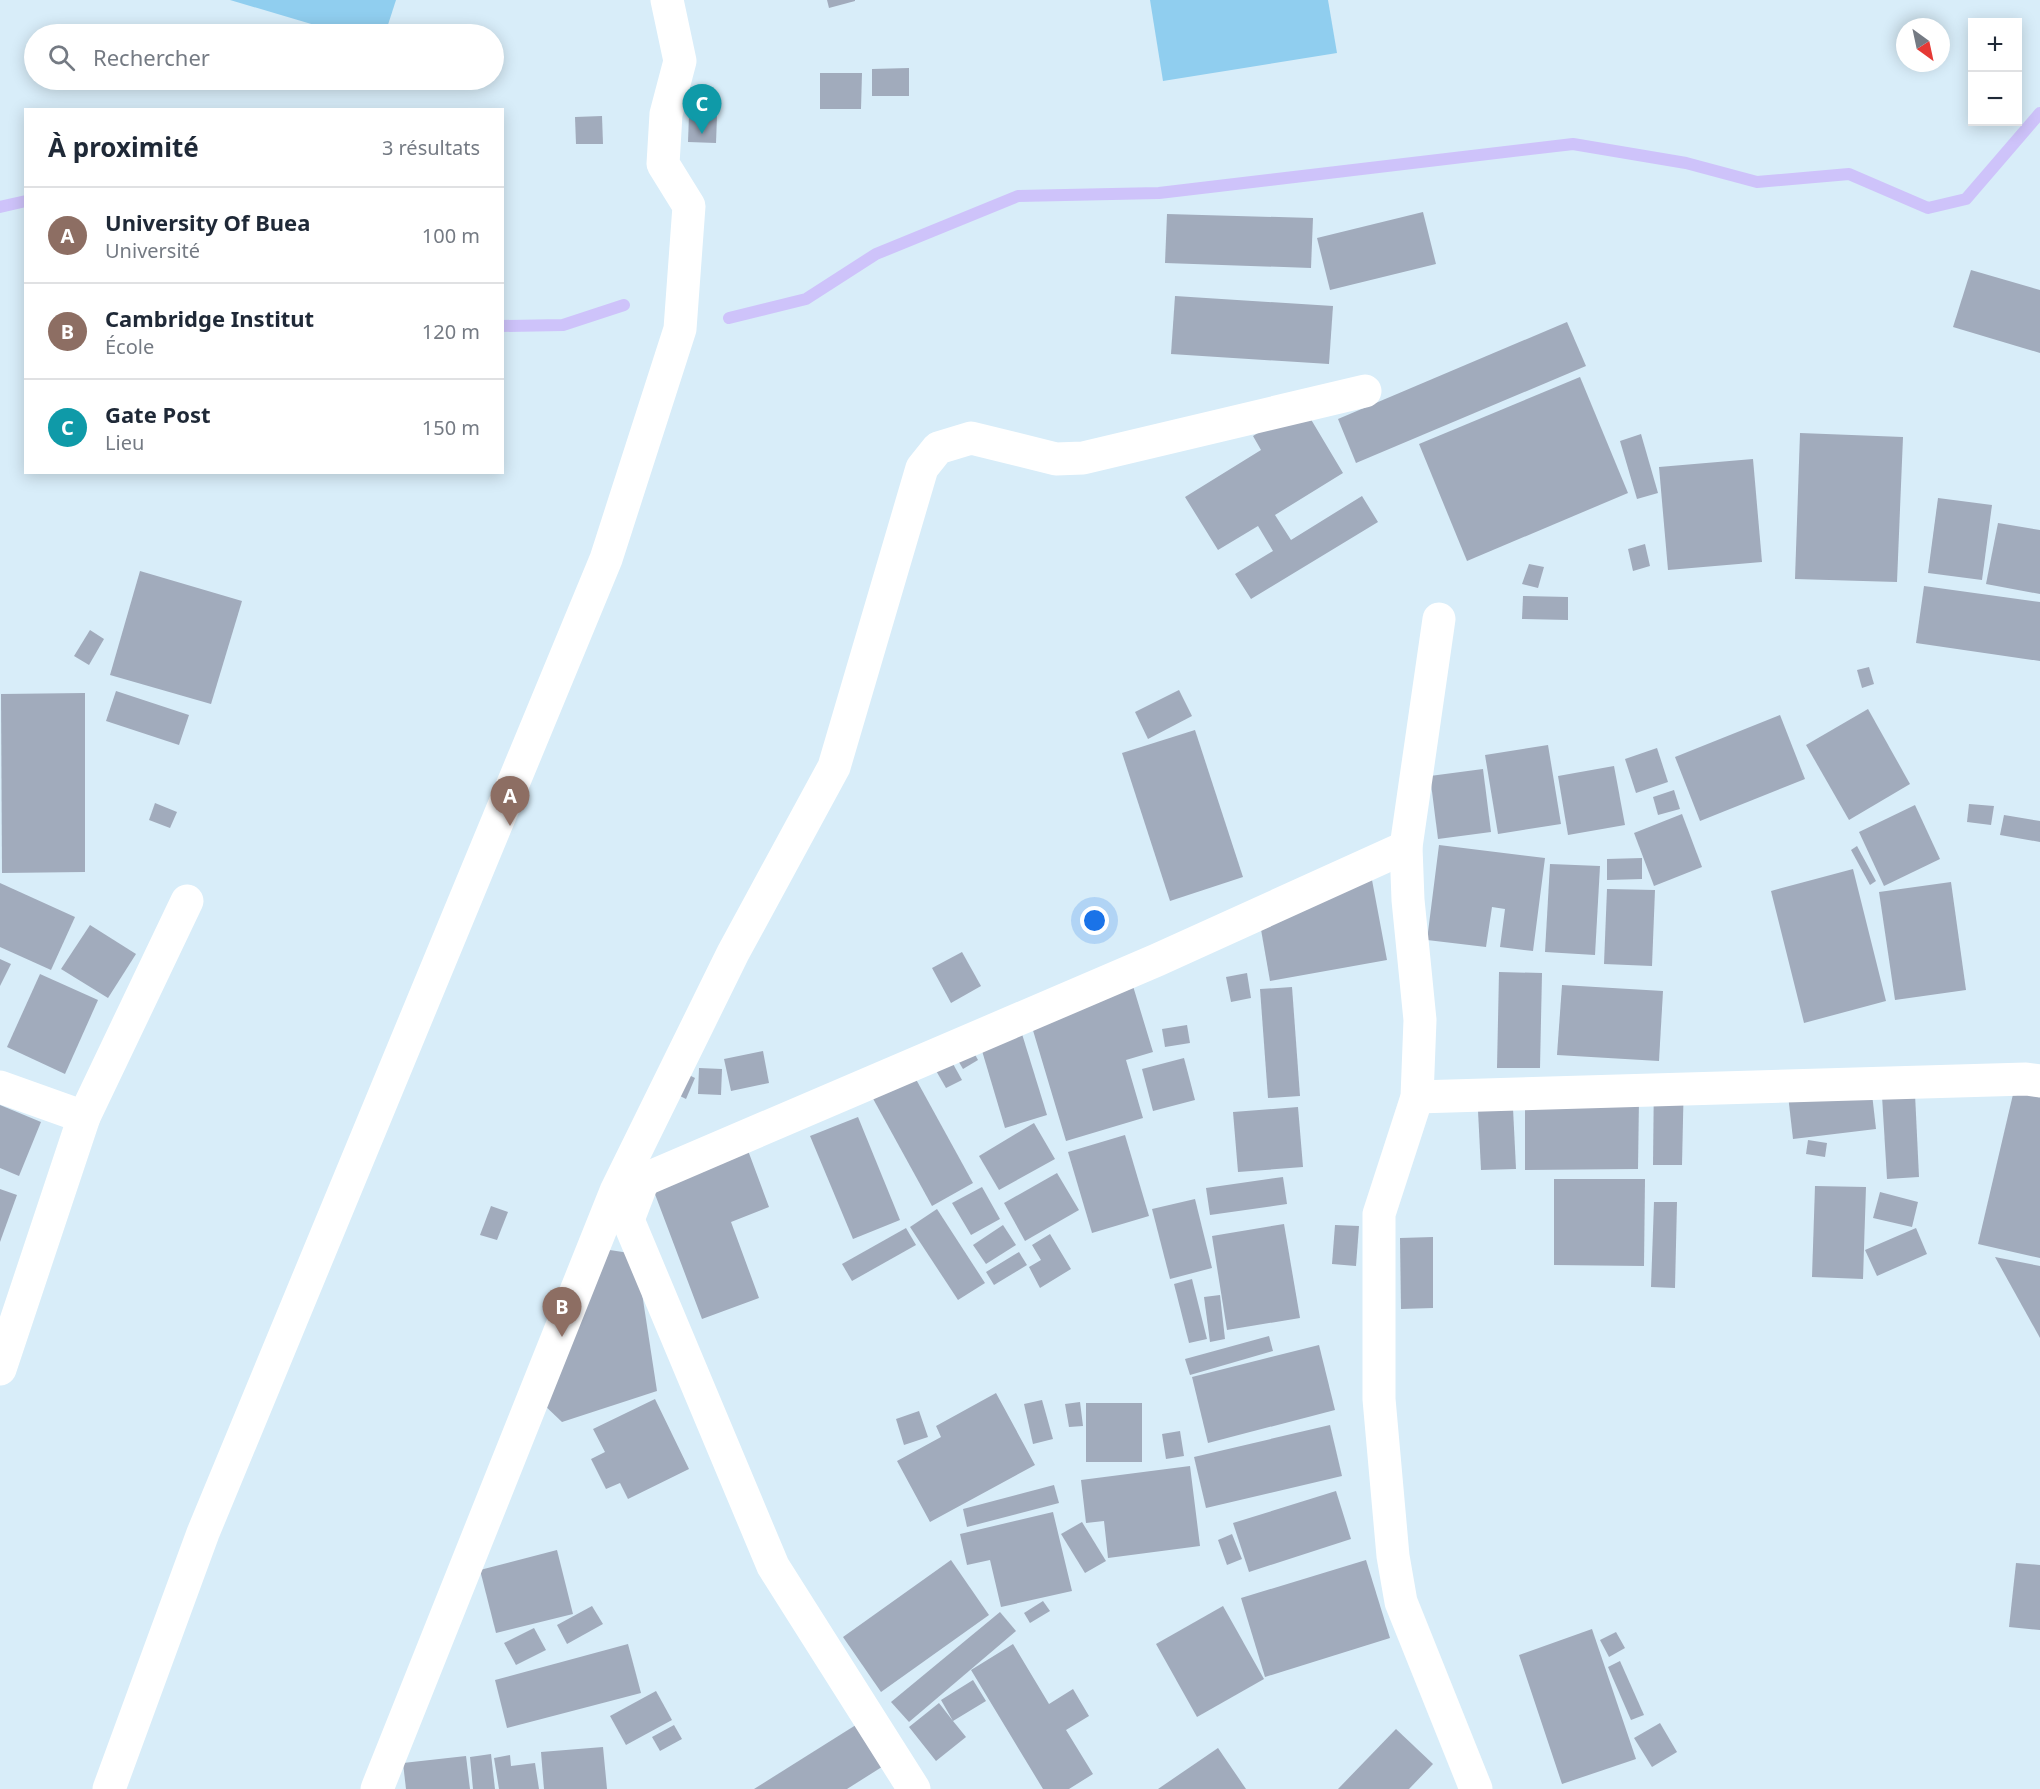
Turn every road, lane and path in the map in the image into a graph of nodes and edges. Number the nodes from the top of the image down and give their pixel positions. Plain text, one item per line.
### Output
1 (667, 0) edge
2 (1365, 391) dead end
3 (1439, 619) dead end
4 (1406, 847) junction
5 (187, 902) dead end
6 (2040, 1081) edge
7 (0, 1087) edge
8 (1417, 1097) junction
9 (84, 1117) junction
10 (622, 1205) junction
11 (0, 1370) edge
12 (109, 1789) edge
13 (377, 1789) edge
14 (914, 1789) edge
15 (1476, 1789) edge

1 - 12 street
2 - 10 street
3 - 4 street
4 - 8 street
4 - 10 street
5 - 9 street
6 - 8 street
7 - 9 street
8 - 15 street
9 - 11 street
10 - 13 street
10 - 14 street

